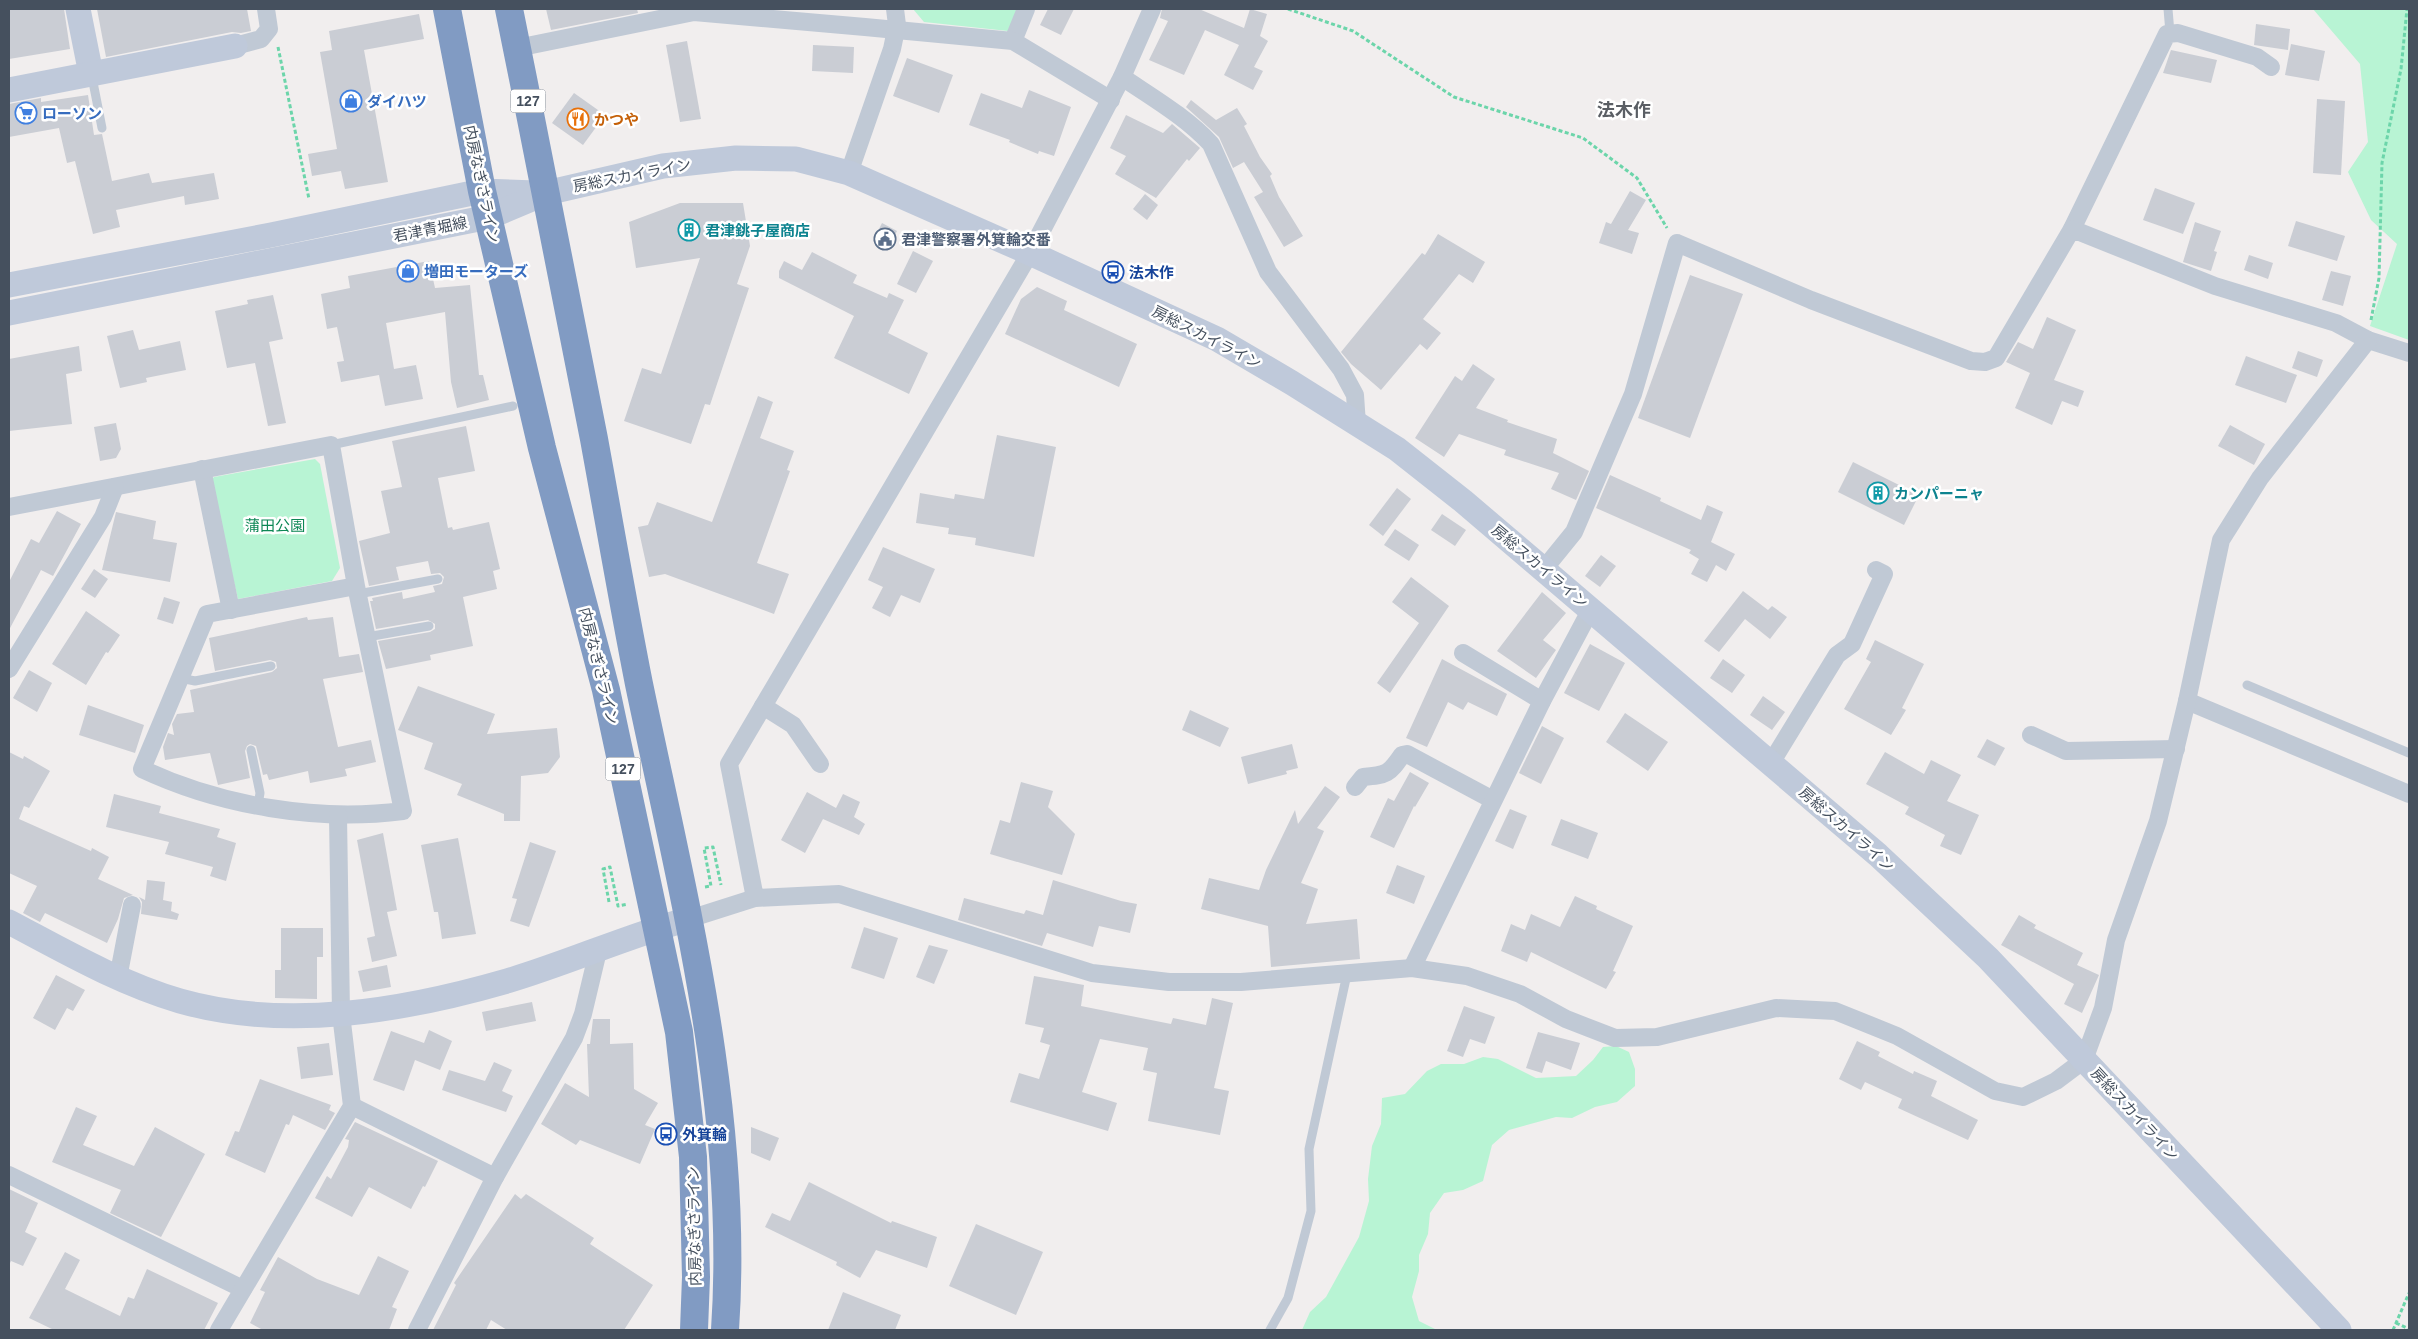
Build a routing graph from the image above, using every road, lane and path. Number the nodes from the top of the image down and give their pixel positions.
1 (78, 9) edge
2 (266, 9) edge
3 (447, 9) edge
4 (509, 9) edge
5 (894, 9) edge
6 (1026, 9) edge
7 (1152, 9) edge
8 (1288, 9) edge
9 (2168, 9) edge
10 (2407, 9) edge
11 (694, 10) edge
12 (269, 29) junction
13 (896, 30) junction
14 (2170, 33) junction
15 (1013, 41) junction
16 (235, 46) joint
17 (517, 48) junction
18 (2271, 67) dead end
19 (91, 74) junction
20 (1122, 77) junction
21 (9, 90) edge
22 (1111, 100) junction
23 (102, 128) dead end
24 (849, 173) junction
25 (546, 193) junction
26 (309, 199) dead end
27 (486, 204) junction
28 (2072, 229) junction
29 (1677, 243) junction
30 (1030, 253) junction
31 (9, 285) edge
32 (9, 313) edge
33 (2368, 340) junction
34 (2409, 353) edge
35 (513, 406) dead end
36 (1357, 424) junction
37 (331, 445) junction
38 (202, 469) junction
39 (115, 488) junction
40 (9, 507) edge
41 (1544, 569) junction
42 (1876, 570) dead end
43 (438, 579) dead end
44 (357, 590) junction
45 (1591, 609) junction
46 (232, 610) junction
47 (430, 626) dead end
48 (367, 637) junction
49 (1462, 653) dead end
50 (271, 666) dead end
51 (9, 669) edge
52 (180, 678) junction
53 (2247, 686) dead end
54 (1542, 701) junction
55 (2188, 701) junction
56 (763, 706) junction
57 (2031, 735) dead end
58 (2176, 749) junction
59 (251, 750) dead end
60 (2409, 753) edge
61 (1771, 762) junction
62 (820, 764) dead end
63 (1355, 788) dead end
64 (2409, 794) edge
65 (1493, 800) junction
66 (258, 805) junction
67 (338, 815) junction
68 (721, 885) dead end
69 (711, 886) dead end
70 (755, 898) junction
71 (609, 902) dead end
72 (132, 905) dead end
73 (618, 906) dead end
74 (689, 919) junction
75 (9, 922) edge
76 (656, 928) junction
77 (598, 951) junction
78 (1412, 968) junction
79 (1347, 974) junction
80 (118, 978) junction
81 (341, 1014) junction
82 (2084, 1060) junction
83 (352, 1106) junction
84 (9, 1175) edge
85 (495, 1177) junction
86 (243, 1289) junction
87 (2409, 1292) edge
88 (2396, 1323) junction
89 (2409, 1329) edge
90 (219, 1330) edge
91 (417, 1330) edge
92 (694, 1330) edge
93 (725, 1330) edge
94 (1270, 1330) edge
95 (2339, 1330) edge
96 (2393, 1330) edge

1 - 19 main road
2 - 12 street
3 - 27 highway, 内房なぎさライン / 127
4 - 17 highway, 内房なぎさライン / 127
5 - 13 street
6 - 15 street
7 - 20 street
8 - 29 path
9 - 14 lane
10 - 33 path
11 - 13 street
11 - 17 street
12 - 16 street
12 - 26 path
13 - 15 street
13 - 24 street
14 - 18 street
14 - 28 street
15 - 22 street
16 - 19 main road
17 - 25 highway, 内房なぎさライン / 127
19 - 21 main road
19 - 23 lane
20 - 22 street
20 - 36 street
22 - 30 street
24 - 25 main road, 房総スカイライン
24 - 30 main road, 房総スカイライン
25 - 27 main road, 君津青堀線
25 - 74 highway, 内房なぎさライン / 127
27 - 31 main road, 君津青堀線
27 - 32 main road, 君津青堀線
27 - 76 highway, 内房なぎさライン / 127
28 - 29 street
28 - 33 street
29 - 41 street
30 - 36 main road, 房総スカイライン
30 - 56 street
33 - 34 street
33 - 55 street
35 - 37 lane
36 - 41 main road, 房総スカイライン
37 - 38 street
37 - 44 street
38 - 39 street
38 - 46 street
39 - 40 street
39 - 51 street
41 - 45 main road, 房総スカイライン
42 - 61 street
43 - 44 lane
44 - 46 street
44 - 48 street
45 - 54 street
45 - 61 main road, 房総スカイライン
46 - 52 street
47 - 48 lane
48 - 67 street
49 - 54 street
50 - 52 lane
52 - 66 street
53 - 60 lane
54 - 65 street
55 - 58 street
55 - 64 street
56 - 62 street
56 - 70 street
57 - 58 street
58 - 82 street
59 - 66 lane
61 - 82 main road, 房総スカイライン
63 - 65 street
65 - 78 street
66 - 67 street
67 - 81 street
68 - 69 path
70 - 74 street
70 - 79 street
71 - 73 path
72 - 80 street
74 - 76 main road
74 - 93 highway, 内房なぎさライン / 127
75 - 80 main road
76 - 77 main road
76 - 92 highway, 内房なぎさライン / 127
77 - 81 main road
77 - 85 street
78 - 79 street
78 - 82 street
79 - 94 lane
80 - 81 main road
81 - 83 street
82 - 95 main road, 房総スカイライン
83 - 85 street
83 - 86 street
84 - 86 street
85 - 91 street
86 - 90 street
87 - 88 path
88 - 89 path
88 - 96 path

